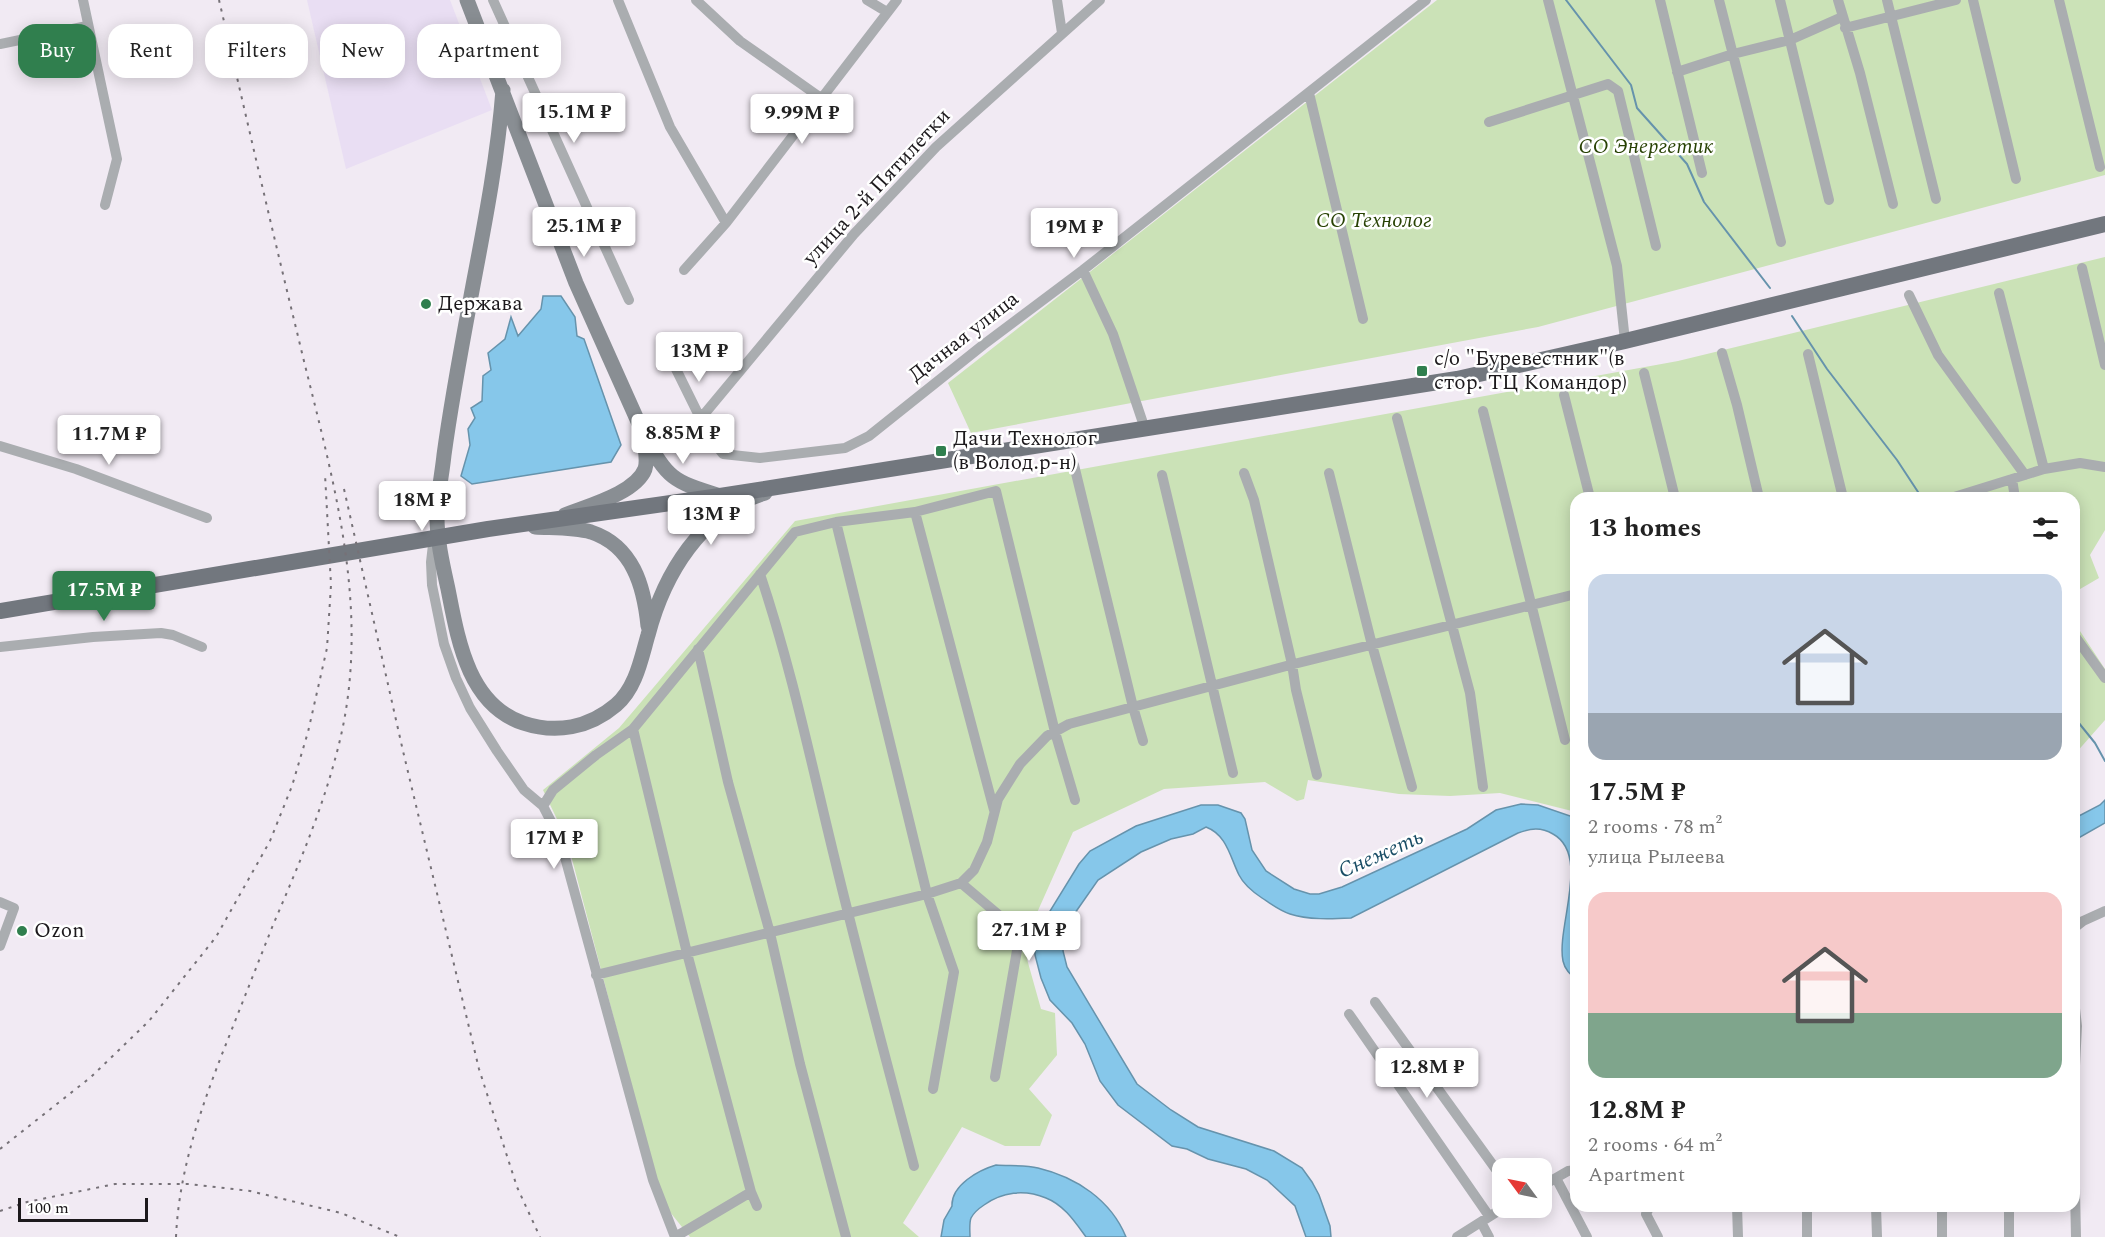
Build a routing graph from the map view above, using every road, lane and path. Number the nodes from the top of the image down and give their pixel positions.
1 (83, 0) edge
2 (467, 0) edge
3 (493, 0) edge
4 (618, 0) edge
5 (696, 0) edge
6 (867, 0) edge
7 (897, 0) edge
8 (1057, 0) edge
9 (1100, 0) edge
10 (1426, 0) edge
11 (1548, 0) edge
12 (1660, 0) edge
13 (1719, 0) edge
14 (1780, 0) edge
15 (1838, 0) edge
16 (1887, 0) edge
17 (1956, 0) edge
18 (1973, 0) edge
19 (2059, 0) edge
20 (1086, 4) edge
21 (887, 12) junction
22 (1892, 16) junction
23 (1842, 17) junction
24 (87, 24) edge
25 (1845, 28) junction
26 (1062, 33) junction
27 (18, 40) edge
28 (1790, 40) junction
29 (0, 44) edge
30 (1733, 54) junction
31 (96, 66) edge
32 (1677, 72) junction
33 (503, 90) junction
34 (1309, 93) junction
35 (1574, 95) junction
36 (821, 98) junction
37 (1489, 122) dead end
38 (516, 129) junction
39 (500, 133) junction
40 (2100, 167) dead end
41 (1701, 173) dead end
42 (2016, 179) dead end
43 (1936, 199) dead end
44 (1828, 200) dead end
45 (1893, 204) dead end
46 (105, 205) dead end
47 (726, 223) junction
48 (2105, 224) edge
49 (1780, 242) dead end
50 (1656, 246) dead end
51 (2082, 267) dead end
52 (684, 270) dead end
53 (1083, 270) junction
54 (2000, 293) dead end
55 (1909, 295) dead end
56 (629, 300) dead end
57 (1363, 319) dead end
58 (1625, 341) junction
59 (1722, 353) dead end
60 (1808, 354) dead end
61 (672, 361) dead end
62 (2105, 365) edge
63 (1644, 373) dead end
64 (1564, 395) dead end
65 (1483, 411) dead end
66 (701, 418) junction
67 (1397, 418) dead end
68 (1145, 429) junction
69 (644, 435) junction
70 (0, 446) edge
71 (1074, 465) dead end
72 (2105, 467) edge
73 (2044, 469) junction
74 (1244, 473) dead end
75 (1329, 473) dead end
76 (1162, 475) dead end
77 (2025, 475) junction
78 (2012, 479) junction
79 (797, 484) junction
80 (1588, 492) edge
81 (1674, 492) edge
82 (1758, 492) edge
83 (1842, 492) edge
84 (1970, 492) edge
85 (2014, 492) edge
86 (720, 496) junction
87 (915, 512) junction
88 (207, 518) dead end
89 (437, 518) junction
90 (554, 519) junction
91 (836, 522) junction
92 (509, 526) junction
93 (760, 574) junction
94 (1570, 595) edge
95 (1531, 605) junction
96 (0, 612) edge
97 (1453, 624) junction
98 (649, 632) junction
99 (2080, 643) edge
100 (1372, 645) junction
101 (0, 647) edge
102 (202, 647) dead end
103 (698, 649) junction
104 (1292, 664) junction
105 (2105, 678) edge
106 (1212, 686) junction
107 (1132, 707) junction
108 (633, 729) junction
109 (1055, 732) junction
110 (1565, 740) dead end
111 (1143, 741) dead end
112 (1233, 773) dead end
113 (1317, 775) dead end
114 (1412, 787) dead end
115 (1483, 787) dead end
116 (1075, 800) dead end
117 (543, 806) junction
118 (994, 812) junction
119 (962, 883) junction
120 (927, 894) junction
121 (0, 902) edge
122 (2105, 911) edge
123 (848, 914) junction
124 (2080, 924) edge
125 (770, 933) junction
126 (0, 946) edge
127 (687, 953) junction
128 (596, 975) junction
129 (1375, 1002) dead end
130 (1349, 1014) dead end
131 (995, 1077) dead end
132 (933, 1089) dead end
133 (1492, 1164) edge
134 (914, 1166) dead end
135 (1570, 1171) edge
136 (1556, 1178) junction
137 (1552, 1180) edge
138 (751, 1192) junction
139 (1570, 1205) edge
140 (757, 1206) dead end
141 (1574, 1212) edge
142 (1647, 1212) edge
143 (1737, 1212) edge
144 (1807, 1212) edge
145 (1876, 1212) edge
146 (1942, 1212) edge
147 (2009, 1212) edge
148 (2075, 1212) edge
149 (1492, 1215) edge
150 (1485, 1219) junction
151 (675, 1237) edge
152 (846, 1237) edge
153 (1456, 1237) edge
154 (1489, 1237) edge
155 (1587, 1237) edge
156 (1658, 1237) edge
157 (1738, 1237) edge
158 (1808, 1237) edge
159 (1877, 1237) edge
160 (1942, 1237) edge
161 (2009, 1237) edge
162 (2076, 1237) edge

1 - 24 street
2 - 33 street
3 - 56 street
4 - 47 street
5 - 36 street
6 - 21 street
7 - 21 street
8 - 26 street
9 - 20 street, улица 2-й Пятилетки
10 - 34 street, Дачная улица
11 - 35 street
12 - 32 street
13 - 30 street
14 - 28 street
15 - 23 street
16 - 22 street
17 - 22 street
18 - 42 street
19 - 40 street
20 - 26 street, улица 2-й Пятилетки
21 - 36 street
22 - 25 street
22 - 43 street
23 - 25 street
23 - 28 street
25 - 45 street
26 - 66 street, улица 2-й Пятилетки
27 - 29 street
28 - 30 street
28 - 44 street
30 - 32 street
30 - 49 street
31 - 46 street
32 - 41 street
33 - 38 street
33 - 39 street
34 - 53 street, Дачная улица
34 - 57 street
35 - 37 street
35 - 50 street
35 - 58 street
36 - 47 street
38 - 39 street
38 - 69 street
39 - 89 street
47 - 52 street
48 - 58 main road
51 - 62 street
53 - 66 street, Дачная улица
53 - 68 street
54 - 73 street
55 - 77 street
58 - 68 main road
59 - 82 street
60 - 83 street
61 - 66 street, Дачная улица
63 - 81 street
64 - 80 street
65 - 95 street
67 - 97 street
68 - 79 main road
69 - 86 street
69 - 90 street
70 - 88 street
71 - 107 street
72 - 73 street
73 - 77 street
74 - 104 street
75 - 100 street
76 - 106 street
77 - 78 street
78 - 84 street
78 - 85 street
79 - 86 main road
79 - 98 street
86 - 90 main road
87 - 91 street
87 - 109 street
87 - 118 street
89 - 98 street
89 - 117 street
90 - 92 main road
91 - 93 street
91 - 120 street
92 - 96 main road
92 - 98 street
93 - 103 street
93 - 123 street
94 - 95 street
95 - 97 street
95 - 110 street
97 - 100 street
97 - 115 street
99 - 105 street
100 - 104 street
100 - 114 street
101 - 102 street
103 - 108 street
103 - 125 street
104 - 106 street
104 - 113 street
106 - 107 street
106 - 112 street
107 - 109 street
107 - 111 street
108 - 117 street
108 - 127 street
109 - 116 street
109 - 118 street
117 - 128 street
118 - 119 street
119 - 120 street
119 - 131 street
120 - 123 street
120 - 132 street
121 - 126 street
122 - 124 street
123 - 125 street
123 - 134 street
125 - 127 street
125 - 152 street
127 - 128 street
127 - 138 street
128 - 151 street
129 - 133 street
130 - 150 street
135 - 136 street
136 - 137 street
136 - 139 street
138 - 140 street
138 - 151 street
141 - 155 street
142 - 156 street
143 - 157 street
144 - 158 street
145 - 159 street
146 - 160 street
147 - 161 street
148 - 162 street
149 - 150 street
150 - 153 street
150 - 154 street

